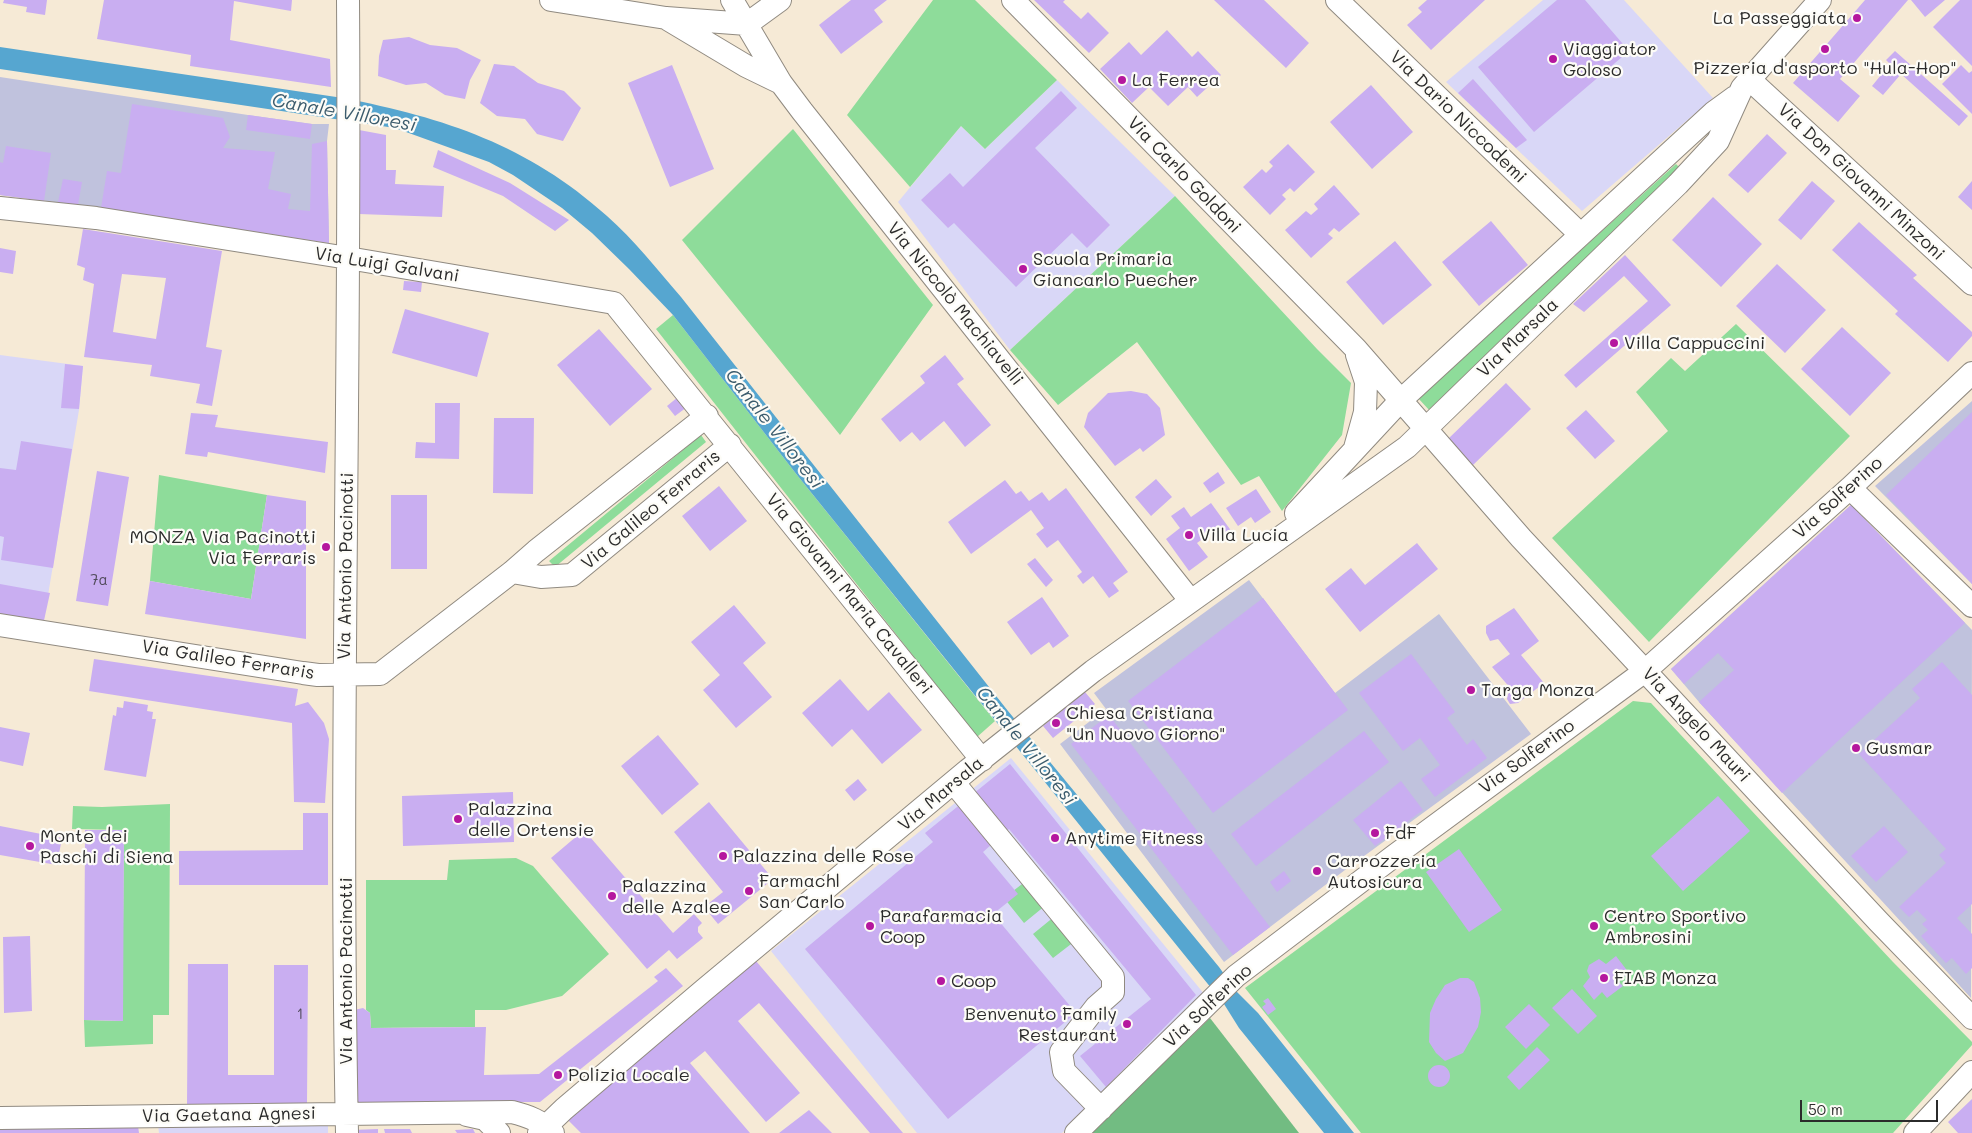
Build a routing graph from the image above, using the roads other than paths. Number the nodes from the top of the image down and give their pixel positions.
1 (348, 0) edge
2 (551, 0) edge
3 (732, 0) edge
4 (780, 0) edge
5 (1013, 0) edge
6 (1336, 0) edge
7 (1820, 0) edge
8 (666, 18) junction
9 (747, 24) junction
10 (781, 83) junction
11 (1743, 87) junction
12 (0, 208) edge
13 (1580, 234) junction
14 (348, 258) junction
15 (1972, 284) edge
16 (1356, 349) junction
17 (1972, 373) edge
18 (1400, 401) junction
19 (712, 422) junction
20 (1425, 428) junction
21 (730, 445) junction
22 (1354, 452) junction
23 (1850, 488) junction
24 (1263, 548) junction
25 (512, 572) junction
26 (1190, 600) junction
27 (1972, 606) edge
28 (0, 625) edge
29 (1645, 670) junction
30 (344, 676) junction
31 (982, 760) junction
32 (954, 783) junction
33 (1972, 1018) edge
34 (1972, 1072) edge
35 (1101, 1109) junction
36 (459, 1114) junction
37 (0, 1118) edge
38 (347, 1123) edge
39 (150, 1125) edge
40 (546, 1131) edge
41 (499, 1133) edge
42 (1076, 1133) edge
43 (1915, 1133) edge

1 - 14 street, Via Antonio Pacinotti
2 - 8 street
3 - 9 street, Via Niccolò Machiavelli
4 - 9 street
5 - 16 street, Via Carlo Goldoni
6 - 13 street, Via Dario Niccodemi
7 - 11 street, Via Marsala
8 - 9 street
8 - 10 street
9 - 10 street, Via Niccolò Machiavelli
10 - 26 street, Via Niccolò Machiavelli
11 - 13 street, Via Marsala
11 - 15 street, Via Don Giovanni Minzoni
11 - 20 street, Via Marsala
12 - 14 street, Via Luigi Galvani
13 - 18 street, Via Marsala
14 - 19 street, Via Luigi Galvani
14 - 30 street, Via Antonio Pacinotti
16 - 18 street, Via Carlo Goldoni
16 - 22 street, Via Carlo Goldoni
17 - 23 street, Via Solferino
18 - 20 street, Via Carlo Goldoni
18 - 22 street, Via Marsala
19 - 21 street, Via Giovanni Maria Cavalleri
19 - 25 street, Via Galileo Ferraris
20 - 24 street, Via Marsala
20 - 29 street, Via Angelo Mauri
21 - 25 street, Via Galileo Ferraris
21 - 31 street, Via Giovanni Maria Cavalleri
22 - 24 street, Via Marsala
23 - 27 street
23 - 29 street, Via Solferino
24 - 26 street, Via Marsala
25 - 30 street, Via Galileo Ferraris
26 - 31 street, Via Marsala
28 - 30 street, Via Galileo Ferraris
29 - 33 street, Via Angelo Mauri
29 - 35 street, Via Solferino
30 - 38 street, Via Antonio Pacinotti
31 - 32 street, Via Marsala
32 - 35 street
32 - 40 street, Via Marsala
34 - 43 street
35 - 42 street, Via Solferino
36 - 38 street, Via Gaetana Agnesi
36 - 40 street, Via Gaetana Agnesi
36 - 41 street, Via Gaetana Agnesi
37 - 39 street, Via Gaetana Agnesi
38 - 39 street, Via Gaetana Agnesi

